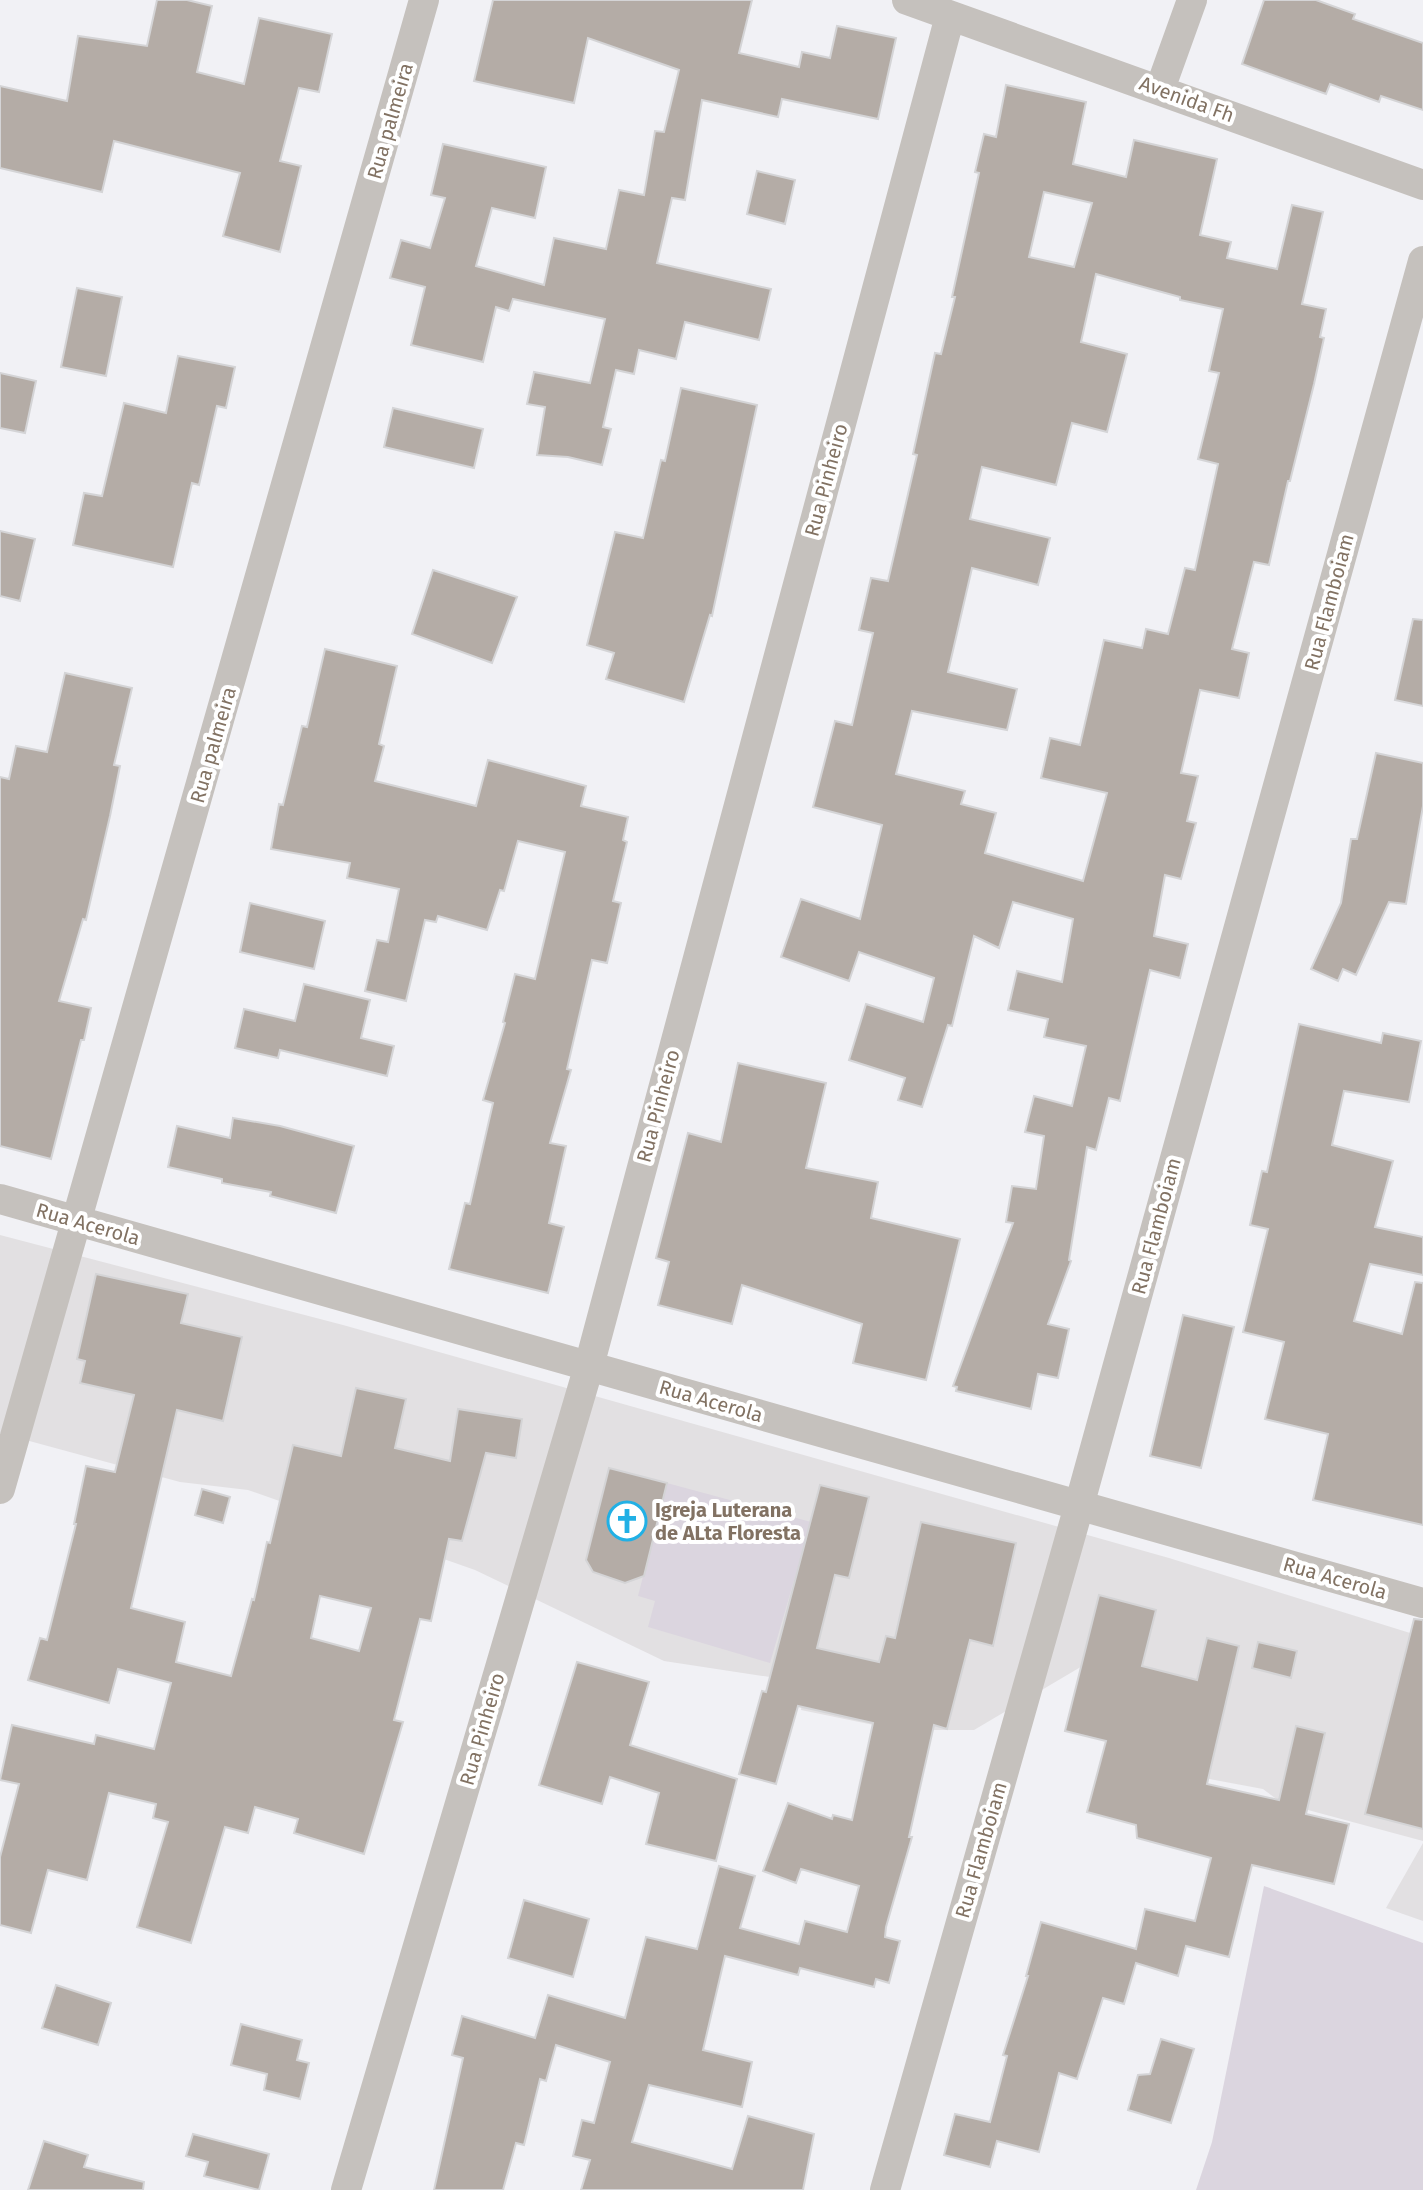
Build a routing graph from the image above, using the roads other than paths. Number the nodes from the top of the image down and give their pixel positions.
1 (424, 0) edge
2 (907, 0) edge
3 (1192, 0) edge
4 (950, 16) junction
5 (1160, 89) junction
6 (1423, 185) edge
7 (1423, 261) edge
8 (0, 1199) edge
9 (78, 1221) junction
10 (589, 1366) junction
11 (0, 1489) edge
12 (1079, 1506) junction
13 (1423, 1603) edge
14 (346, 2190) edge
15 (885, 2190) edge

1 - 9 street, Rua palmeira
2 - 4 street, Avenida Fh
3 - 5 street
4 - 5 street, Avenida Fh
4 - 10 street, Rua Pinheiro
5 - 6 street, Avenida Fh
7 - 12 street, Rua Flamboiam
8 - 9 street, Rua Acerola
9 - 10 street, Rua Acerola
9 - 11 street, Rua palmeira
10 - 12 street, Rua Acerola
10 - 14 street, Rua Pinheiro
12 - 13 street, Rua Acerola
12 - 15 street, Rua Flamboiam

